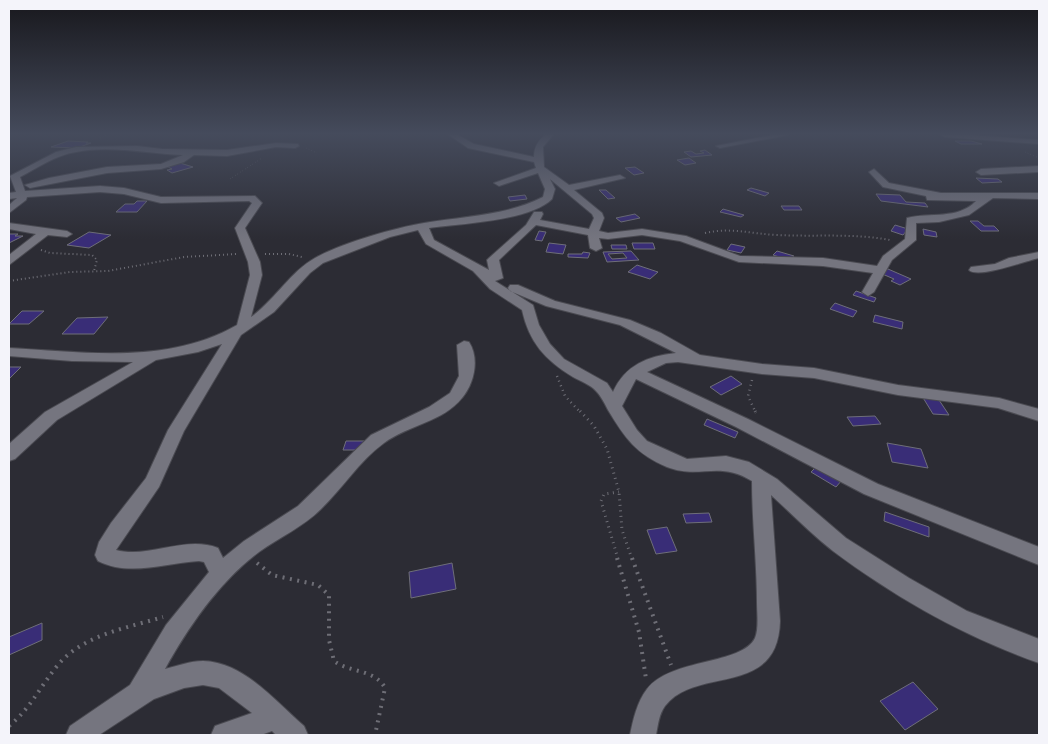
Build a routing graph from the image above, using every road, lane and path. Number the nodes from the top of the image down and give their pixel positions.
1 (27, 170) edge
2 (117, 170) edge
3 (245, 170) edge
4 (529, 170) edge
5 (541, 170) edge
6 (544, 170) edge
7 (1025, 170) edge
8 (874, 172) dead end
9 (981, 172) dead end
10 (620, 178) dead end
11 (230, 180) dead end
12 (499, 183) dead end
13 (565, 190) junction
14 (21, 191) junction
15 (9, 196) edge
16 (940, 196) junction
17 (1039, 196) edge
18 (984, 198) junction
19 (912, 201) dead end
20 (530, 207) junction
21 (9, 210) edge
22 (535, 222) junction
23 (9, 226) edge
24 (423, 227) junction
25 (45, 232) junction
26 (593, 233) junction
27 (68, 234) dead end
28 (700, 234) dead end
29 (903, 245) junction
30 (27, 246) junction
31 (596, 248) dead end
32 (250, 253) junction
33 (1039, 255) edge
34 (9, 261) edge
35 (318, 261) junction
36 (478, 269) junction
37 (880, 270) junction
38 (975, 270) dead end
39 (94, 272) junction
40 (497, 278) junction
41 (9, 281) edge
42 (868, 292) dead end
43 (239, 331) junction
44 (464, 345) dead end
45 (9, 352) edge
46 (155, 356) junction
47 (554, 358) junction
48 (695, 358) junction
49 (762, 369) junction
50 (634, 372) junction
51 (614, 406) junction
52 (1039, 415) edge
53 (761, 419) dead end
54 (9, 454) edge
55 (761, 478) junction
56 (619, 492) junction
57 (248, 550) junction
58 (1039, 556) edge
59 (220, 574) junction
60 (191, 607) junction
61 (1039, 652) edge
62 (676, 681) junction
63 (139, 693) junction
64 (650, 705) junction
65 (274, 718) junction
66 (9, 726) edge
67 (79, 735) edge
68 (224, 735) edge
69 (295, 735) edge
70 (376, 735) edge
71 (643, 735) edge

1 - 14 street
2 - 14 street
3 - 11 path
4 - 12 street
5 - 20 street
6 - 13 street
7 - 9 street
8 - 16 street
10 - 13 street
13 - 26 street
14 - 15 street
14 - 21 street
14 - 32 street
16 - 18 street
16 - 19 street
17 - 18 street
18 - 29 street
20 - 22 street
20 - 24 street
22 - 26 street
22 - 40 street
23 - 25 street
24 - 35 street
24 - 36 street
25 - 27 street
25 - 30 street
26 - 31 street
26 - 37 street
28 - 29 path
29 - 37 street
30 - 34 street
30 - 39 path
32 - 35 path
32 - 39 path
32 - 43 street
33 - 38 street
35 - 43 street
36 - 40 street
36 - 47 street
37 - 42 street
39 - 41 path
40 - 48 street
43 - 46 street
43 - 59 street
44 - 57 street
45 - 46 street
46 - 54 street
47 - 51 street
47 - 56 path
48 - 49 street
48 - 50 street
49 - 52 street
49 - 53 path
50 - 51 street
50 - 58 street
51 - 55 street
55 - 61 street
55 - 62 street
56 - 62 path
56 - 64 path
57 - 59 street
57 - 70 path
59 - 60 street
60 - 63 street
60 - 66 path
62 - 64 street
63 - 65 street
63 - 67 street
64 - 71 street
65 - 68 street
65 - 69 street

